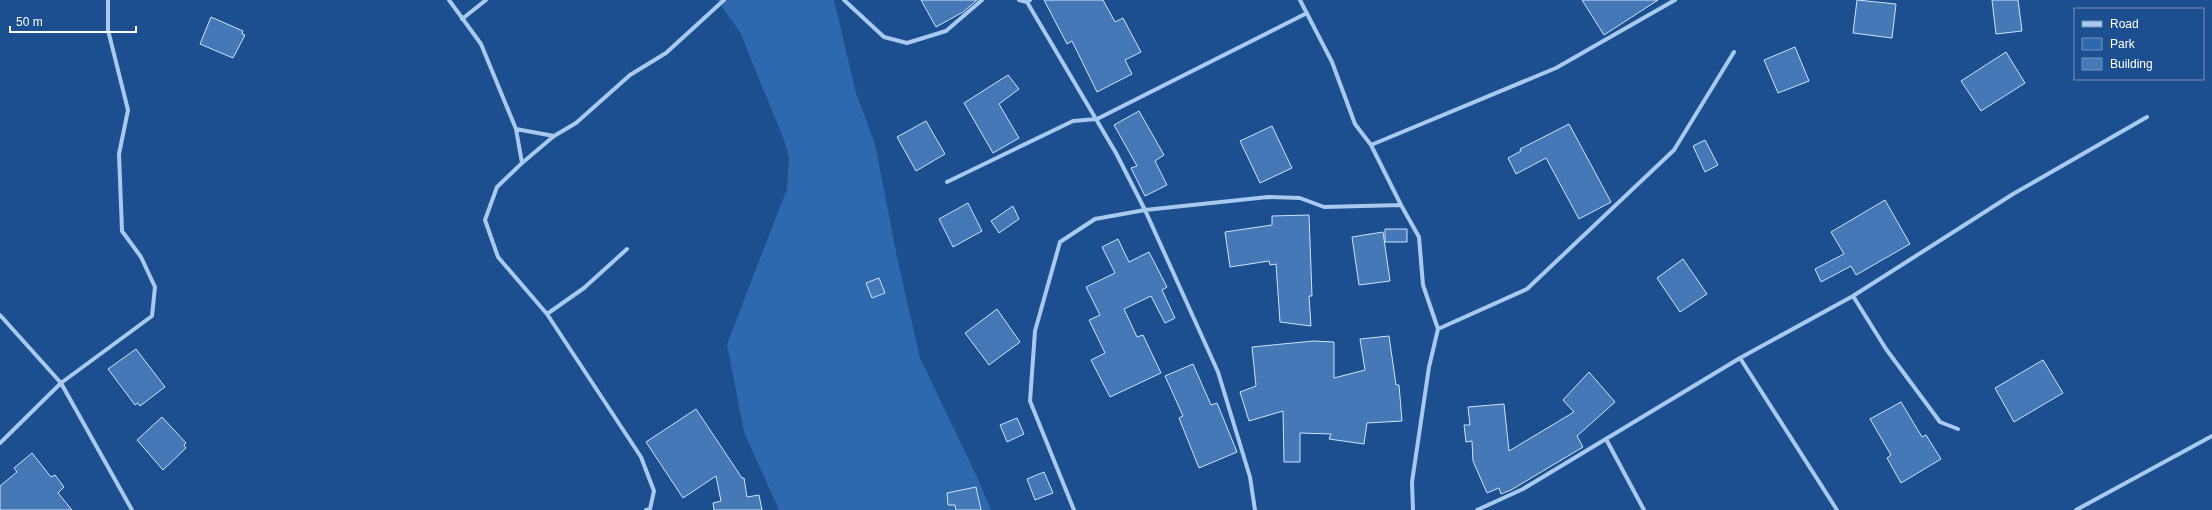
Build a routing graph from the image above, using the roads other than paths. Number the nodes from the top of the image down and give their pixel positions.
1 (108, 0) edge
2 (449, 0) edge
3 (486, 0) edge
4 (724, 0) edge
5 (844, 0) edge
6 (982, 0) edge
7 (1019, 0) edge
8 (1300, 0) edge
9 (1675, 0) edge
10 (1029, 1) edge
11 (1307, 13) junction
12 (462, 20) junction
13 (1734, 52) dead end
14 (2147, 117) dead end
15 (1097, 119) junction
16 (516, 130) junction
17 (554, 136) junction
18 (1371, 144) junction
19 (522, 163) junction
20 (947, 182) dead end
21 (1401, 205) junction
22 (1145, 210) junction
23 (627, 249) dead end
24 (1853, 296) junction
25 (547, 314) junction
26 (0, 315) edge
27 (1438, 329) junction
28 (1740, 358) junction
29 (60, 383) junction
30 (1958, 429) dead end
31 (2212, 436) edge
32 (1606, 439) junction
33 (0, 443) edge
34 (132, 510) edge
35 (646, 510) edge
36 (1074, 510) edge
37 (1255, 510) edge
38 (1413, 510) edge
39 (1478, 510) edge
40 (1644, 510) edge
41 (1837, 510) edge
42 (2076, 510) edge

1 - 29 street
2 - 12 street
3 - 12 street
4 - 17 street
5 - 6 street
7 - 10 street
8 - 11 street
9 - 18 street
10 - 15 street
11 - 15 street
11 - 18 street
12 - 16 street
13 - 27 street
14 - 24 street
15 - 20 street
15 - 22 street
16 - 17 street
16 - 19 street
17 - 19 street
18 - 21 street
19 - 25 street
21 - 22 street
21 - 27 street
22 - 36 street
22 - 37 street
23 - 25 street
24 - 28 street
24 - 30 street
25 - 35 street
26 - 29 street
27 - 38 street
28 - 32 street
28 - 41 street
29 - 33 street
29 - 34 street
31 - 42 street
32 - 39 street
32 - 40 street

